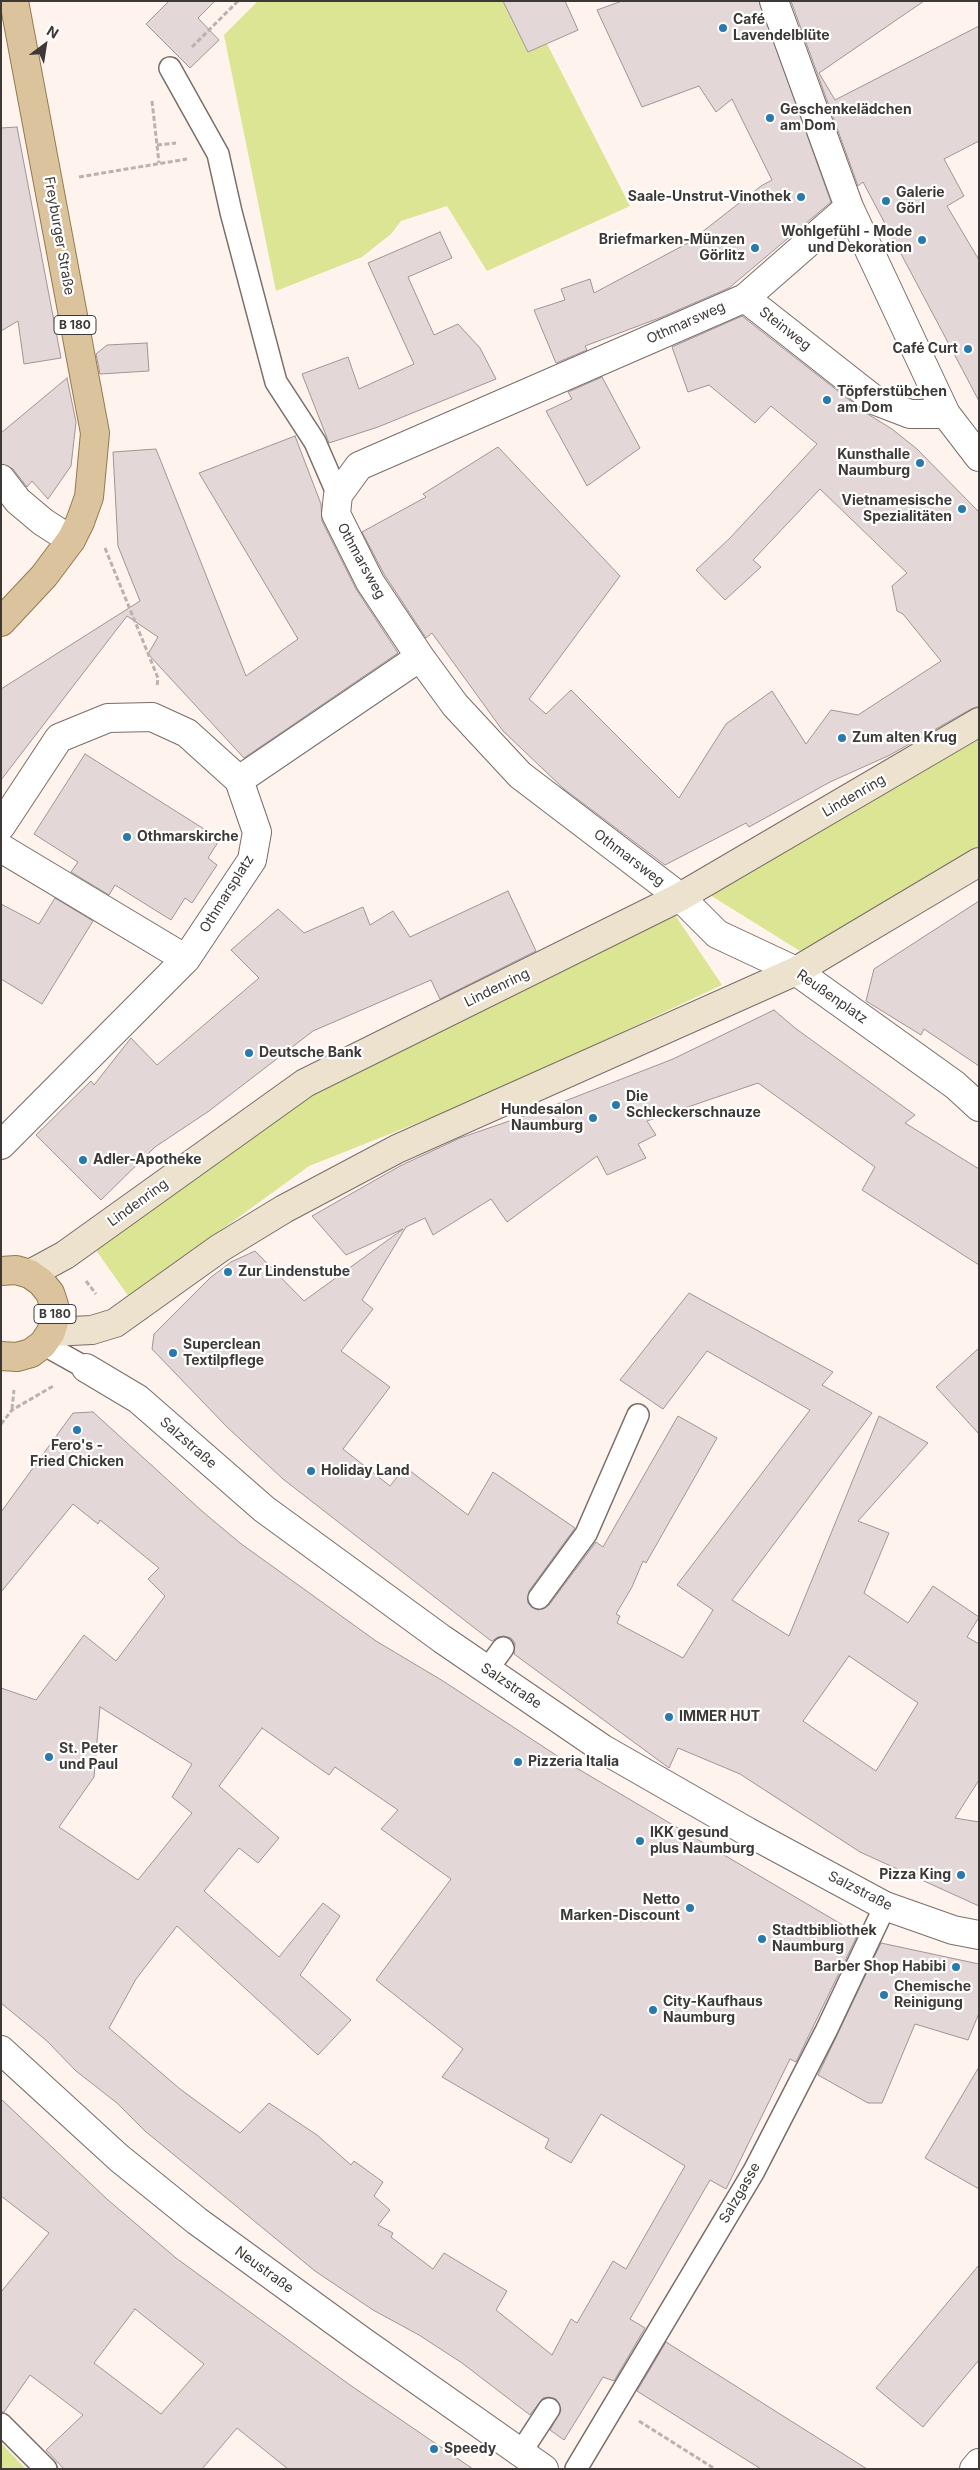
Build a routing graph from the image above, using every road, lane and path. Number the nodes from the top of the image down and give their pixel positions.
1 (14, 1) edge
2 (238, 1) edge
3 (774, 1) edge
4 (170, 68) joint
5 (152, 98) dead end
6 (180, 142) dead end
7 (157, 145) junction
8 (49, 183) junction
9 (848, 207) junction
10 (746, 298) junction
11 (946, 414) junction
12 (978, 455) edge
13 (1, 479) edge
14 (338, 495) junction
15 (76, 531) junction
16 (1, 622) edge
17 (420, 657) junction
18 (152, 717) junction
19 (979, 722) edge
20 (240, 780) junction
21 (1, 826) edge
22 (1, 848) edge
23 (979, 862) edge
24 (680, 897) junction
25 (186, 959) junction
26 (796, 971) junction
27 (979, 1106) edge
28 (1, 1145) edge
29 (1, 1271) edge
30 (30, 1274) junction
31 (47, 1338) junction
32 (1, 1356) edge
33 (86, 1368) joint
34 (12, 1410) dead end
35 (638, 1415) dead end
36 (1, 1424) edge
37 (540, 1598) dead end
38 (503, 1648) dead end
39 (487, 1670) junction
40 (886, 1906) junction
41 (979, 1935) edge
42 (1, 2050) edge
43 (615, 2406) junction
44 (549, 2409) dead end
45 (1, 2424) edge
46 (505, 2448) junction
47 (979, 2462) edge
48 (46, 2469) edge
49 (544, 2469) edge
50 (576, 2469) edge
51 (715, 2469) edge
52 (974, 2469) edge

1 - 8 main road, Freyburger Straße / B 180
2 - 4 path
3 - 9 street
4 - 14 lane
5 - 7 path
6 - 7 path
7 - 8 path
8 - 15 main road, Freyburger Straße / B 180
9 - 10 street, Steinweg
9 - 11 street
10 - 11 street, Steinweg
10 - 14 street, Othmarsweg
11 - 12 street
13 - 15 street
14 - 17 street, Othmarsweg
15 - 16 main road, Freyburger Straße / B 180
15 - 18 path
17 - 20 street
17 - 24 street, Othmarsweg
18 - 20 street, Othmarsplatz
18 - 21 street, Othmarsplatz
19 - 24 main road, Lindenring
20 - 25 street, Othmarsplatz
22 - 25 street
23 - 26 main road
24 - 26 street, Reußenplatz
24 - 30 main road, Lindenring
25 - 28 street, Othmarsplatz
26 - 27 street, Reußenplatz
26 - 31 main road
29 - 30 main road
30 - 31 main road, B 180
31 - 32 main road
31 - 33 lane
33 - 39 street, Salzstraße
34 - 36 path
35 - 37 lane
38 - 39 lane
39 - 40 street, Salzstraße
40 - 41 street, Salzstraße
40 - 43 lane, Salzgasse
42 - 46 street, Neustraße
43 - 50 lane, Salzgasse
43 - 51 path
44 - 46 lane
45 - 48 lane
46 - 49 street, Neustraße
47 - 52 street

